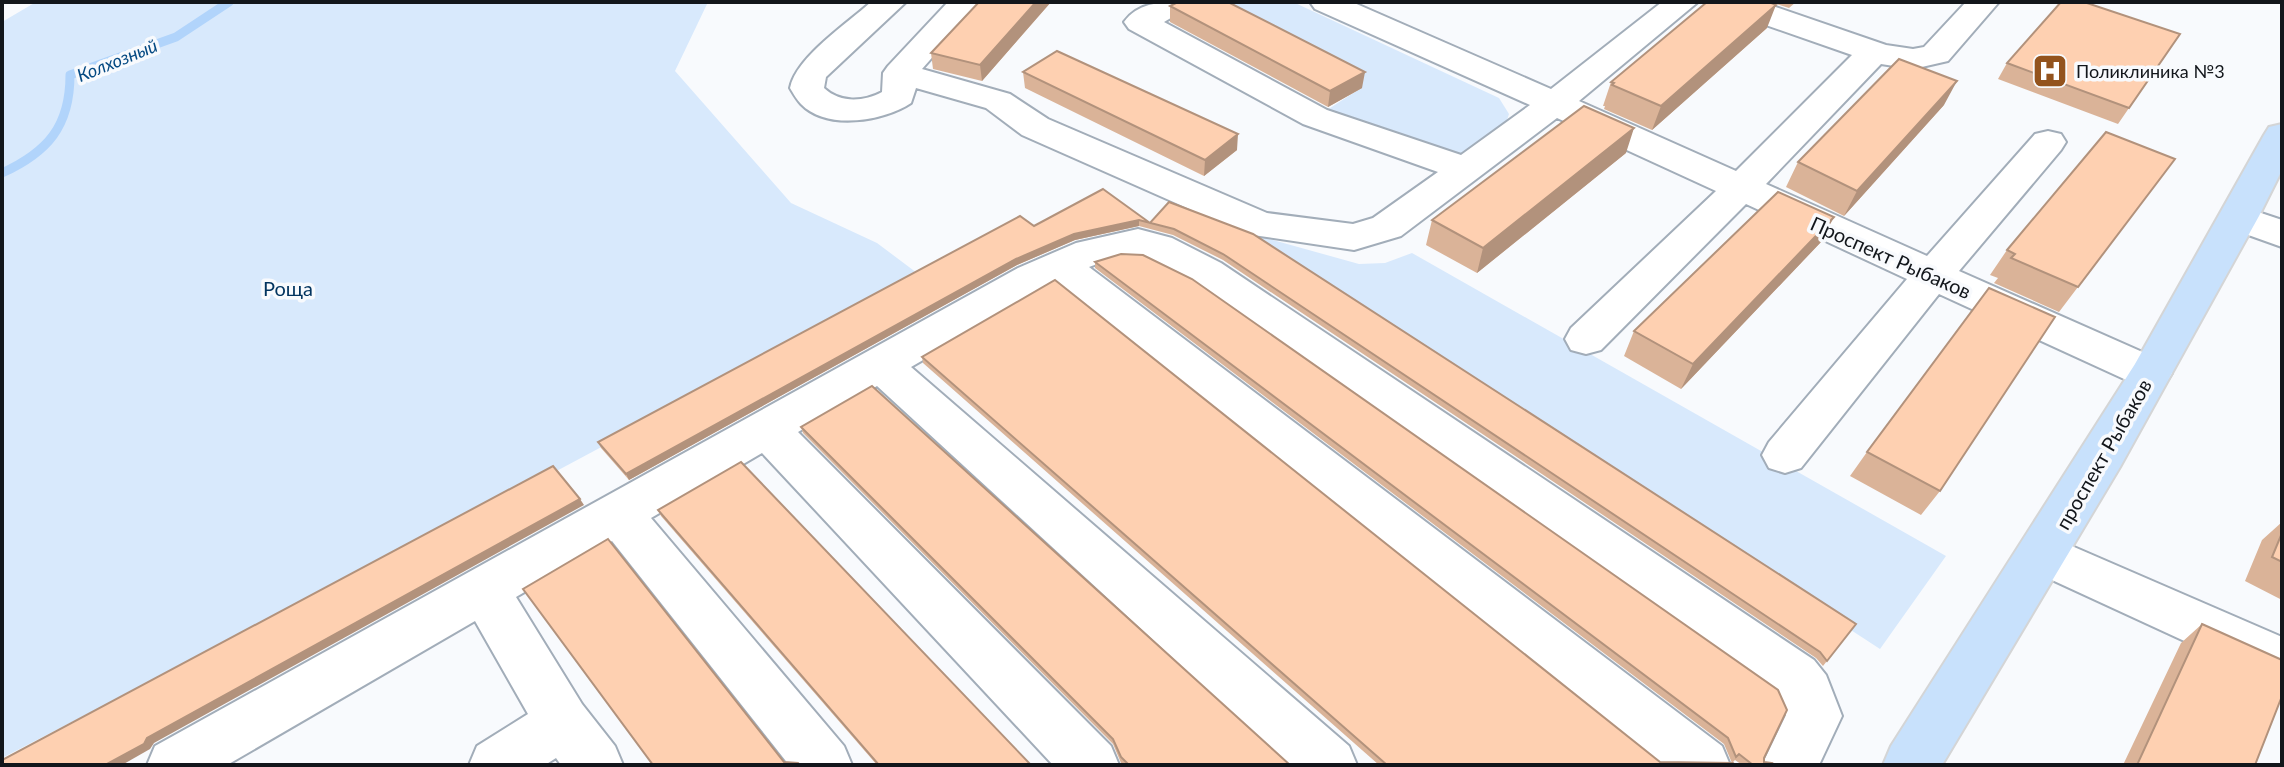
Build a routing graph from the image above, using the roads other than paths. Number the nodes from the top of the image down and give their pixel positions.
1 (890, 2) edge
2 (965, 2) edge
3 (1175, 2) edge
4 (1326, 2) edge
5 (1682, 2) edge
6 (1731, 2) edge
7 (1983, 2) edge
8 (1874, 52) junction
9 (900, 73) junction
10 (1556, 102) junction
11 (2282, 135) edge
12 (2048, 142) dead end
13 (1466, 169) junction
14 (1740, 189) junction
15 (2240, 218) junction
16 (2282, 234) edge
17 (1059, 265) junction
18 (1932, 276) junction
19 (1586, 339) dead end
20 (880, 364) junction
21 (2150, 373) junction
22 (765, 427) junction
23 (1785, 455) dead end
24 (618, 513) junction
25 (2044, 554) junction
26 (484, 589) junction
27 (2282, 662) edge
28 (562, 722) junction
29 (175, 765) edge
30 (497, 765) edge
31 (595, 765) edge
32 (824, 765) edge
33 (1091, 765) edge
34 (1329, 765) edge
35 (1702, 765) edge
36 (1790, 765) edge
37 (1911, 765) edge

1 - 9 street
2 - 9 street
3 - 13 street
4 - 10 street, Проспект Рыбаков
5 - 10 street
6 - 8 street
7 - 8 street
8 - 14 street
9 - 13 street
10 - 13 street
10 - 14 street, Проспект Рыбаков
11 - 15 main road, проспект Рыбаков
12 - 18 street
14 - 18 street, Проспект Рыбаков
14 - 19 street
15 - 16 street
15 - 21 main road, проспект Рыбаков
17 - 20 street
17 - 35 street
17 - 36 street
18 - 21 street, Проспект Рыбаков
18 - 23 street
20 - 22 street
20 - 34 street
21 - 25 main road, проспект Рыбаков
22 - 24 street
22 - 33 street
24 - 26 street
24 - 32 street
25 - 27 street
25 - 37 main road, проспект Рыбаков
26 - 28 street
26 - 29 street
28 - 30 street
28 - 31 street

